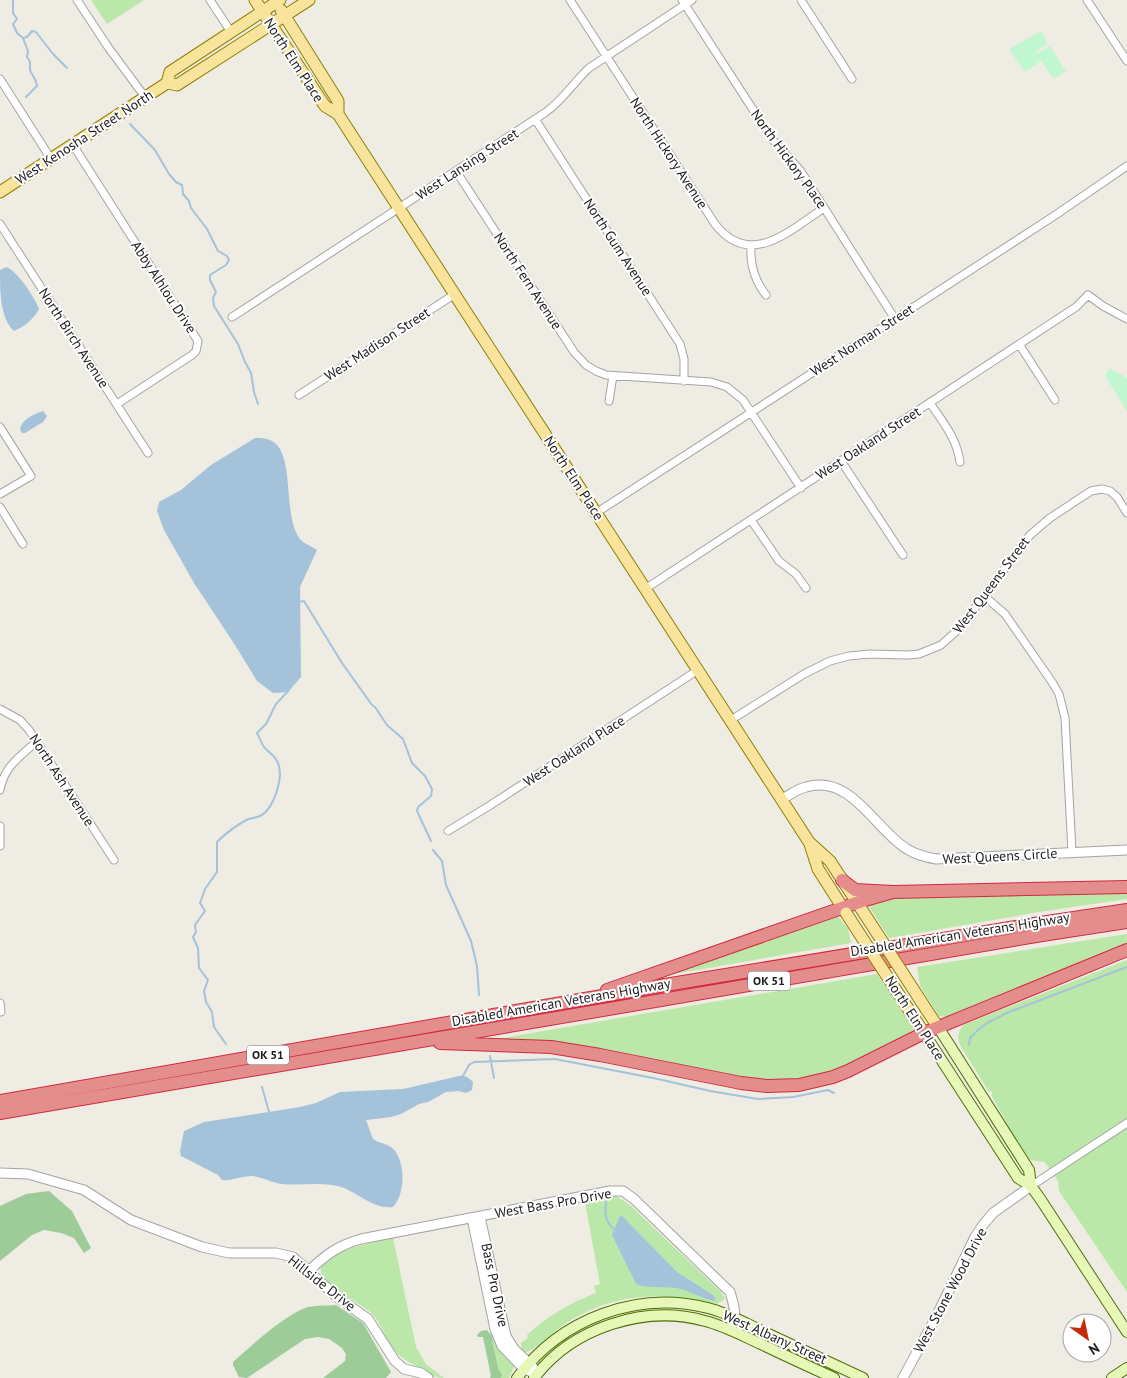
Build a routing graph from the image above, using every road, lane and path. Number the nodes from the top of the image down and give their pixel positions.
1 (77, 0) edge
2 (210, 0) edge
3 (255, 0) edge
4 (309, 0) edge
5 (570, 0) edge
6 (692, 0) edge
7 (801, 0) edge
8 (1088, 0) edge
9 (277, 1) edge
10 (684, 2) edge
11 (262, 11) junction
12 (285, 16) junction
13 (271, 25) junction
14 (231, 32) junction
15 (606, 56) junction
16 (1127, 61) edge
17 (0, 79) edge
18 (852, 79) dead end
19 (167, 83) junction
20 (145, 98) junction
21 (338, 114) junction
22 (535, 119) junction
23 (72, 144) junction
24 (51, 159) junction
25 (1127, 166) edge
26 (456, 171) junction
27 (0, 192) edge
28 (399, 208) junction
29 (824, 208) junction
30 (0, 224) edge
31 (751, 246) junction
32 (455, 294) junction
33 (766, 295) dead end
34 (232, 317) dead end
35 (895, 319) junction
36 (1127, 319) edge
37 (1019, 344) junction
38 (613, 376) junction
39 (684, 381) junction
40 (299, 394) dead end
41 (1055, 400) dead end
42 (609, 401) dead end
43 (930, 402) junction
44 (117, 404) junction
45 (752, 412) junction
46 (0, 427) edge
47 (148, 453) dead end
48 (842, 461) junction
49 (960, 462) dead end
50 (801, 488) junction
51 (0, 494) edge
52 (0, 507) edge
53 (596, 513) junction
54 (1127, 513) edge
55 (751, 520) junction
56 (23, 544) dead end
57 (903, 555) dead end
58 (806, 588) dead end
59 (646, 589) junction
60 (984, 596) junction
61 (698, 670) junction
62 (0, 709) edge
63 (730, 720) junction
64 (37, 741) junction
65 (0, 790) edge
66 (782, 799) junction
67 (0, 826) edge
68 (448, 831) dead end
69 (810, 842) junction
70 (0, 846) edge
71 (1127, 850) edge
72 (1072, 852) junction
73 (114, 860) dead end
74 (842, 880) junction
75 (1127, 887) edge
76 (893, 892) junction
77 (859, 906) junction
78 (845, 910) junction
79 (1127, 910) edge
80 (1127, 922) edge
81 (1127, 950) edge
82 (575, 1001) junction
83 (0, 1003) edge
84 (1, 1012) edge
85 (938, 1027) junction
86 (924, 1032) junction
87 (412, 1042) junction
88 (0, 1101) edge
89 (0, 1113) edge
90 (1127, 1123) edge
91 (0, 1173) edge
92 (1032, 1186) junction
93 (476, 1218) junction
94 (309, 1271) junction
95 (735, 1318) junction
96 (730, 1330) junction
97 (1127, 1332) edge
98 (527, 1366) junction
99 (1127, 1368) edge
100 (404, 1369) junction
101 (536, 1376) edge
102 (410, 1378) edge
103 (428, 1378) edge
104 (517, 1378) edge
105 (834, 1378) edge
106 (863, 1378) edge
107 (903, 1378) edge
108 (1112, 1378) edge

1 - 20 street
2 - 14 street
3 - 11 main road, North Elm Place
4 - 12 main road, West Kenosha Street North
5 - 15 street, North Hickory Avenue
6 - 10 street, West Lansing Street
7 - 18 street
8 - 16 street
9 - 11 main road, West Kenosha Street North
9 - 12 main road, North Elm Place
10 - 15 street, West Lansing Street
10 - 29 street, North Hickory Place
11 - 13 main road, North Elm Place
11 - 14 main road, West Kenosha Street North
12 - 13 main road, West Kenosha Street North
12 - 21 main road, North Elm Place
13 - 19 main road, West Kenosha Street North
13 - 21 main road, North Elm Place
14 - 19 main road, West Kenosha Street North
15 - 22 street, West Lansing Street
15 - 31 street, North Hickory Avenue
17 - 24 street
19 - 20 main road, West Kenosha Street North
20 - 23 main road, West Kenosha Street North
21 - 28 main road, North Elm Place
22 - 26 street, West Lansing Street
22 - 39 street, North Gum Avenue
23 - 24 main road, West Kenosha Street North
23 - 44 street, Abby Alhlou Drive
24 - 27 main road, West Kenosha Street North
25 - 35 street, West Norman Street
26 - 28 street, West Lansing Street
26 - 38 street, North Fern Avenue
28 - 32 main road, North Elm Place
28 - 34 street, West Lansing Street
29 - 31 street
29 - 35 street, North Hickory Place
30 - 44 street, North Birch Avenue
31 - 33 street
32 - 40 street, West Madison Street
32 - 53 main road, North Elm Place
35 - 45 street, West Norman Street
36 - 37 street, West Oakland Street
37 - 41 street
37 - 43 street, West Oakland Street
38 - 39 street, North Fern Avenue
38 - 42 street
39 - 45 street, North Fern Avenue
43 - 48 street, West Oakland Street
43 - 49 street
44 - 47 street, North Birch Avenue
45 - 50 street, North Fern Avenue
45 - 53 street, West Norman Street
46 - 51 street
48 - 50 street, West Oakland Street
48 - 57 street
50 - 55 street, West Oakland Street
52 - 56 street
53 - 59 main road, North Elm Place
54 - 60 street, West Queens Street
55 - 58 street
55 - 59 street, West Oakland Street
59 - 61 main road, North Elm Place
60 - 63 street, West Queens Street
60 - 72 street
61 - 63 main road, North Elm Place
61 - 68 street, West Oakland Place
62 - 64 street, North Ash Avenue
63 - 66 main road, North Elm Place
64 - 65 street
64 - 73 street, North Ash Avenue
66 - 69 main road, North Elm Place
66 - 72 street, West Queens Circle
67 - 70 street
69 - 74 main road, North Elm Place
69 - 78 main road, North Elm Place
71 - 72 street, West Queens Circle
74 - 76 highway
74 - 77 main road, North Elm Place
75 - 76 highway
76 - 77 highway
77 - 78 highway
77 - 85 main road, North Elm Place, bridge
78 - 82 highway
78 - 86 main road, North Elm Place, bridge
79 - 82 highway, Disabled American Veterans Highway / OK 51
80 - 87 highway, Disabled American Veterans Highway / OK 51
81 - 85 highway
82 - 88 highway, Disabled American Veterans Highway / OK 51
83 - 84 street
85 - 86 highway
85 - 92 main road, North Elm Place
86 - 87 highway
86 - 92 main road, North Elm Place
87 - 89 highway, Disabled American Veterans Highway / OK 51
90 - 92 street, West Stone Wood Drive
91 - 94 street, Hillside Drive
92 - 97 main road, North Elm Place
92 - 107 street, West Stone Wood Drive
93 - 94 street, West Bass Pro Drive
93 - 95 street, West Bass Pro Drive
93 - 98 street, Bass Pro Drive
94 - 100 street, Hillside Drive
95 - 96 street
95 - 98 main road, West Albany Street
95 - 106 main road, West Albany Street
96 - 101 main road, West Albany Street
96 - 105 main road, West Albany Street
98 - 101 street, Bass Pro Drive
98 - 104 main road, West Albany Street
99 - 108 main road
100 - 102 street
100 - 103 street, Hillside Drive

